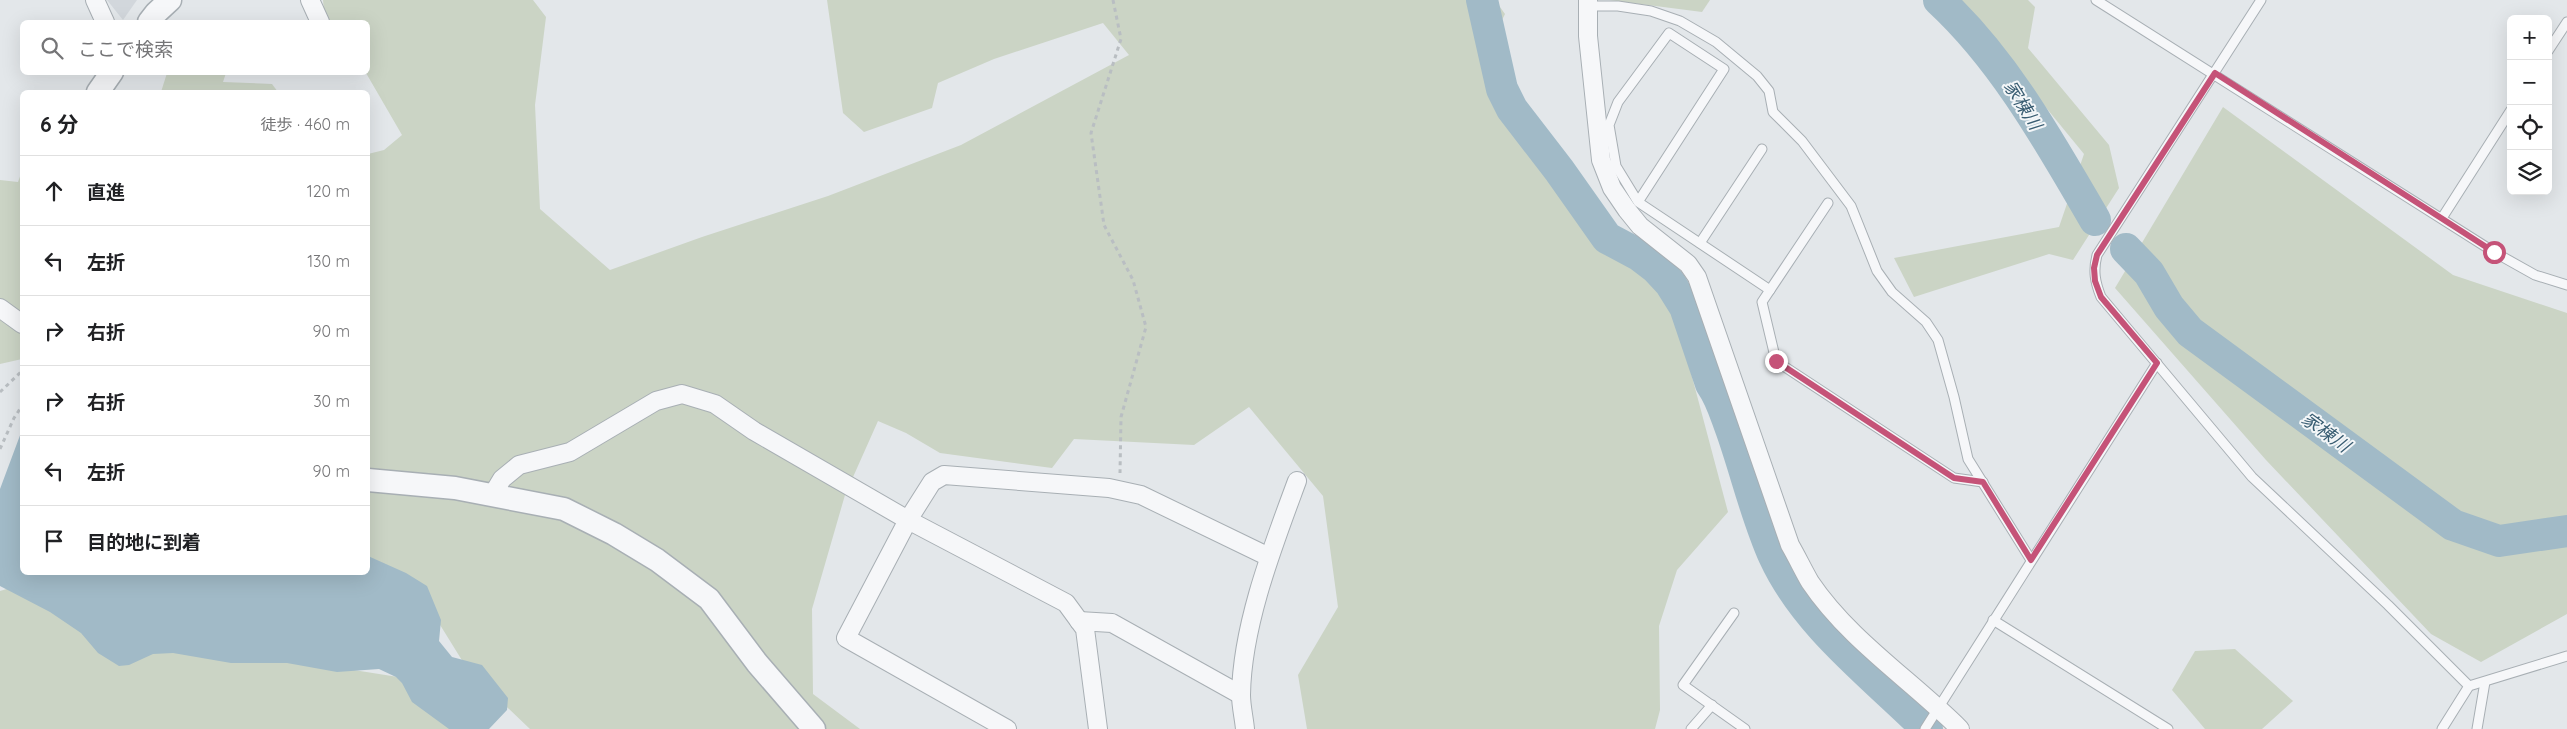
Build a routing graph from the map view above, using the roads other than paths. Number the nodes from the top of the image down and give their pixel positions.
1 (95, 0) edge
2 (170, 0) edge
3 (310, 0) edge
4 (2096, 0) edge
5 (2261, 0) edge
6 (1588, 3) edge
7 (104, 20) edge
8 (151, 20) edge
9 (319, 20) edge
10 (2567, 22) edge
11 (2552, 45) edge
12 (2215, 73) junction
13 (110, 75) edge
14 (99, 90) edge
15 (2507, 116) edge
16 (1762, 149) dead end
17 (1638, 202) junction
18 (1828, 203) dead end
19 (2442, 218) junction
20 (1700, 243) junction
21 (2567, 285) edge
22 (1770, 290) junction
23 (0, 308) edge
24 (20, 323) edge
25 (2157, 363) junction
26 (370, 480) edge
27 (1297, 481) dead end
28 (1983, 482) junction
29 (493, 494) junction
30 (908, 520) junction
31 (1269, 557) junction
32 (2031, 560) junction
33 (1734, 613) dead end
34 (1993, 620) junction
35 (1079, 621) junction
36 (2567, 656) edge
37 (2485, 682) junction
38 (2469, 686) junction
39 (1241, 695) junction
40 (1712, 705) junction
41 (1938, 709) junction
42 (814, 729) edge
43 (1007, 729) edge
44 (1098, 729) edge
45 (1245, 729) edge
46 (1691, 729) edge
47 (1745, 729) edge
48 (1925, 729) edge
49 (1960, 729) edge
50 (2168, 729) edge
51 (2442, 729) edge
52 (2477, 729) edge

1 - 7 street
2 - 8 street
3 - 9 street
4 - 12 lane
5 - 12 lane
6 - 28 lane
6 - 41 street
10 - 11 lane
12 - 19 lane
12 - 25 lane
13 - 14 street
15 - 19 lane
16 - 20 lane
17 - 17 lane
17 - 20 lane
18 - 22 lane
19 - 21 lane
20 - 22 lane
22 - 28 lane
23 - 24 street
25 - 32 lane
25 - 38 lane
26 - 29 street
27 - 31 street
28 - 32 lane
29 - 30 street
29 - 42 street
30 - 31 street
30 - 35 street
30 - 43 street
31 - 39 street
32 - 34 lane
33 - 40 lane
34 - 41 lane
34 - 50 lane
35 - 39 street
35 - 44 street
36 - 37 lane
37 - 38 lane
37 - 52 lane
38 - 51 lane
39 - 45 street
40 - 46 lane
40 - 47 lane
41 - 48 lane
41 - 49 street

